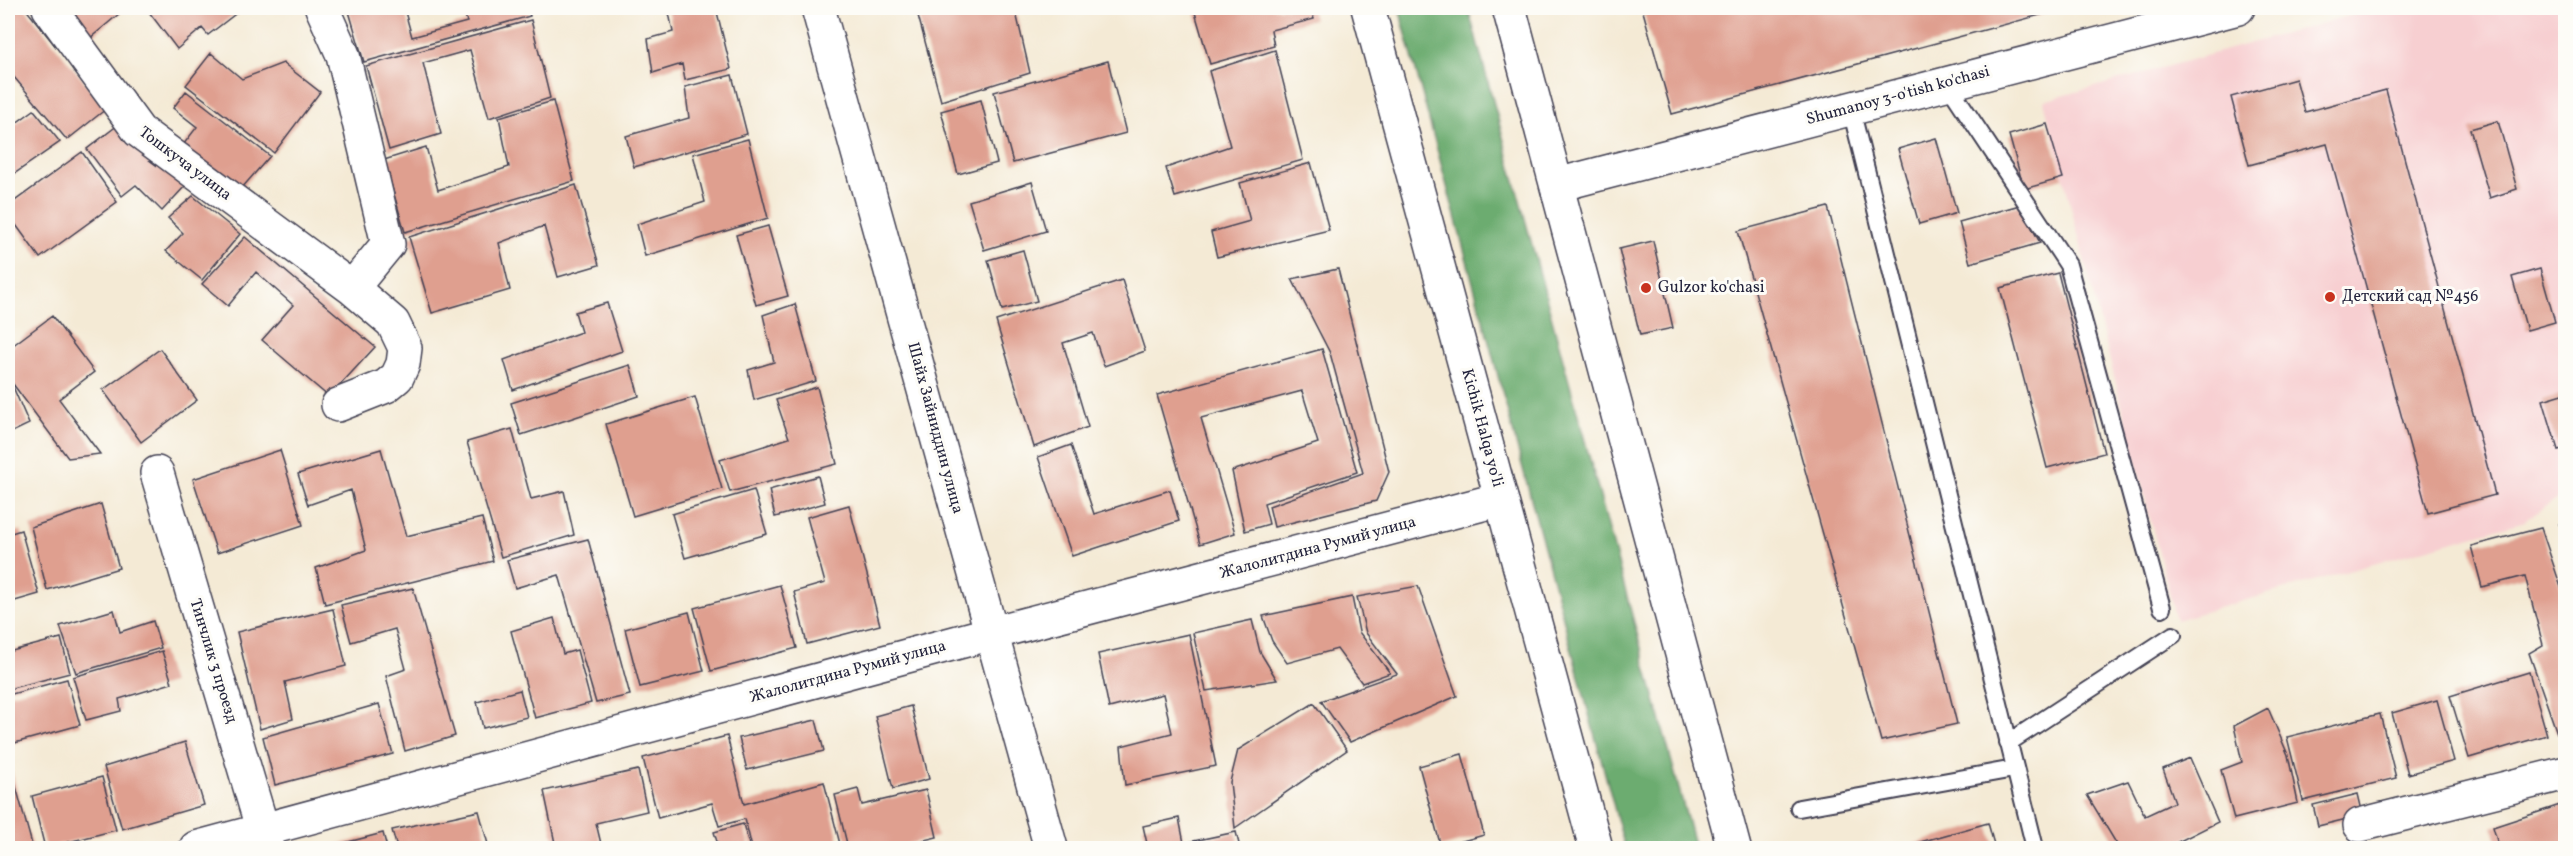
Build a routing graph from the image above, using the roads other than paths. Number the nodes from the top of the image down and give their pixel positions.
1 (49, 8) edge
2 (322, 8) edge
3 (818, 8) edge
4 (1368, 8) edge
5 (1509, 8) edge
6 (2238, 8) edge
7 (1947, 83) junction
8 (1851, 109) junction
9 (1557, 185) junction
10 (352, 288) junction
11 (338, 405) dead end
12 (157, 473) dead end
13 (1502, 499) junction
14 (2162, 608) dead end
15 (992, 633) junction
16 (2173, 635) dead end
17 (2008, 743) junction
18 (2014, 769) junction
19 (2565, 773) edge
20 (1799, 808) dead end
21 (2360, 825) dead end
22 (266, 839) edge
23 (196, 849) edge
24 (1051, 849) edge
25 (1596, 849) edge
26 (1734, 849) edge
27 (2035, 849) edge

1 - 10 main road, Тошкуча улица
2 - 10 main road
3 - 15 main road, Шайх Зайниддин улица
4 - 13 main road, Kichik Halqa yo'li
5 - 9 main road
6 - 7 main road, Shumanoy 3-o'tish ko'chasi
7 - 8 main road, Shumanoy 3-o'tish ko'chasi
7 - 14 lane
8 - 9 main road, Shumanoy 3-o'tish ko'chasi
8 - 17 lane
9 - 26 main road
10 - 11 main road, Тошкуча улица
12 - 22 main road, Тинчлик 3 проезд
13 - 15 main road, Жалолитдина Румий улица
13 - 25 main road, Kichik Halqa yo'li
15 - 22 main road, Жалолитдина Румий улица
15 - 24 main road, Шайх Зайниддин улица
16 - 17 lane
17 - 18 lane
18 - 20 lane
18 - 27 lane
19 - 21 main road
22 - 23 main road, Жалолитдина Румий улица

